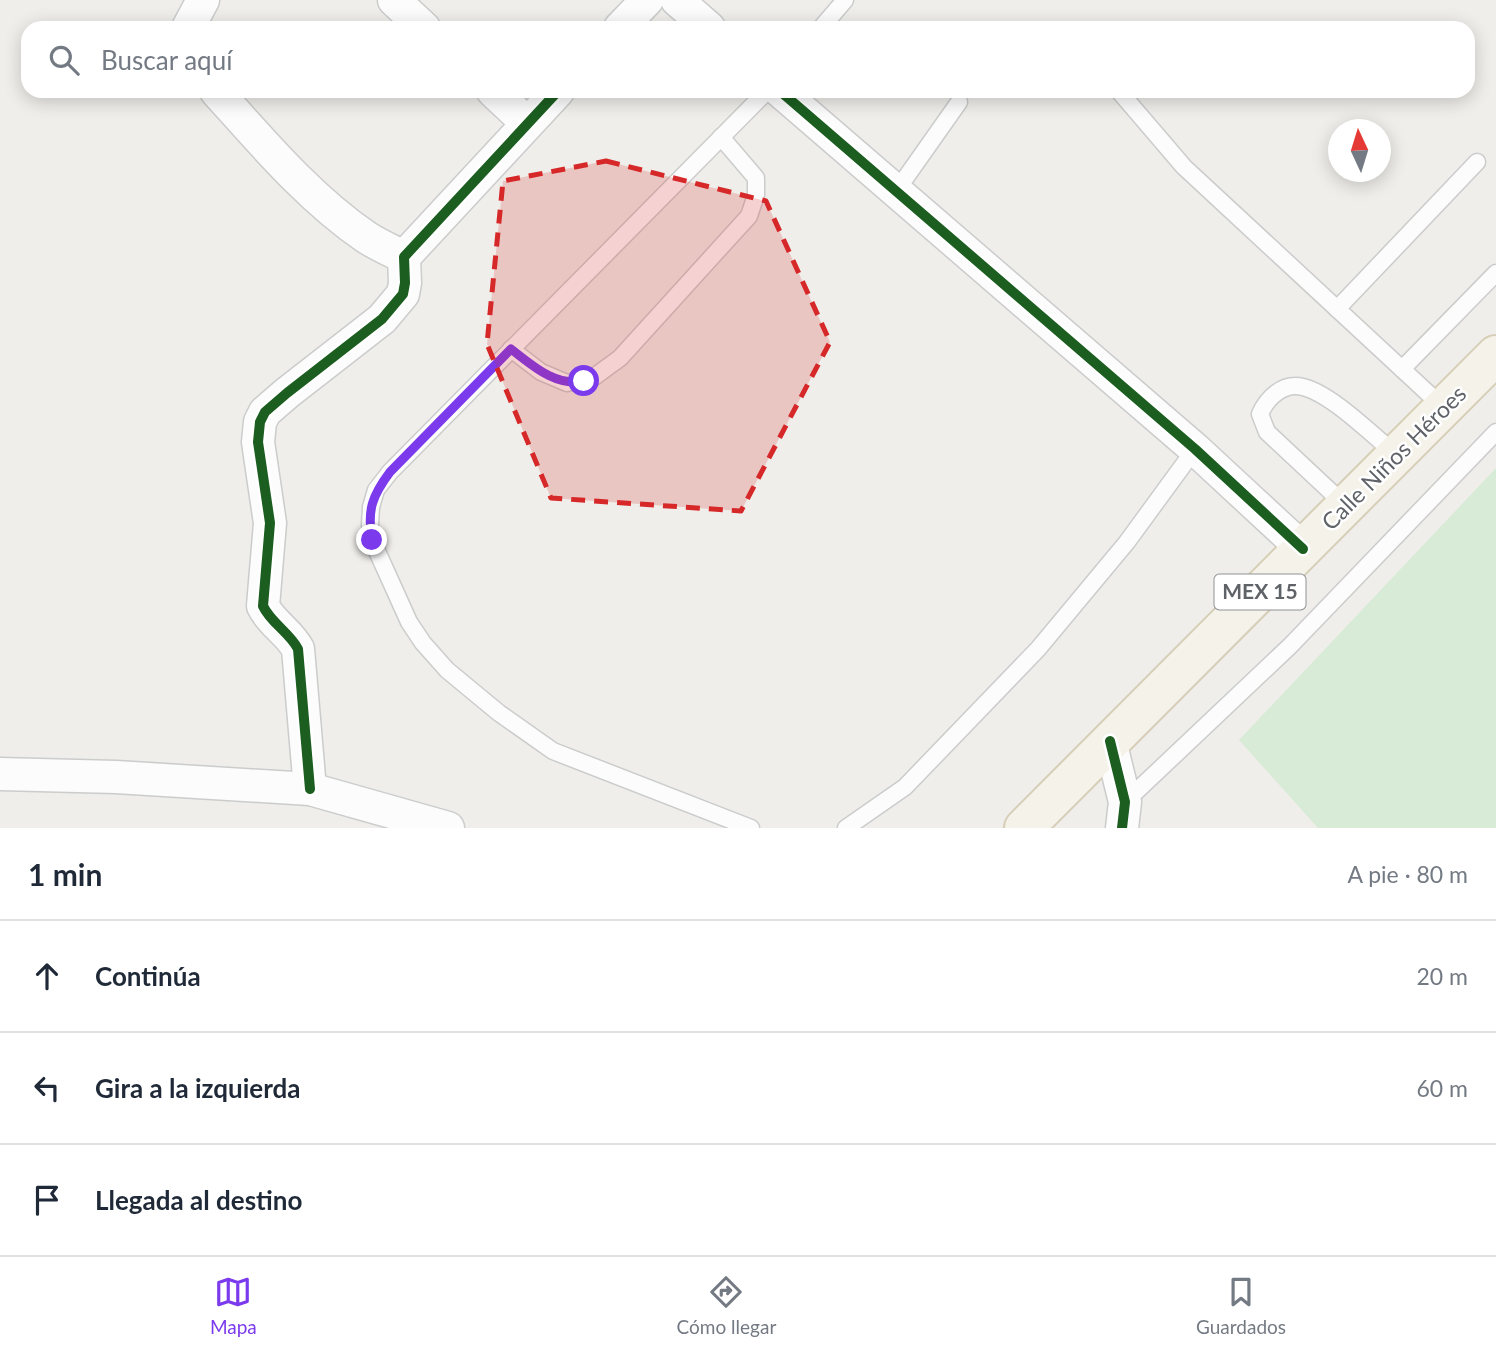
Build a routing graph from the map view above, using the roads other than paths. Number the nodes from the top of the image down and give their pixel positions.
1 (203, 0) edge
2 (394, 0) edge
3 (647, 0) edge
4 (677, 0) edge
5 (845, 0) edge
6 (192, 21) edge
7 (416, 21) edge
8 (627, 21) edge
9 (701, 21) edge
10 (827, 21) edge
11 (222, 98) edge
12 (501, 98) edge
13 (551, 98) edge
14 (759, 98) edge
15 (788, 98) edge
16 (1125, 98) edge
17 (959, 102) dead end
18 (527, 122) junction
19 (721, 137) junction
20 (1477, 162) dead end
21 (897, 190) junction
22 (404, 257) junction
23 (1496, 273) edge
24 (1338, 309) junction
25 (511, 349) junction
26 (1496, 355) edge
27 (1402, 369) junction
28 (1444, 408) junction
29 (1496, 432) edge
30 (1195, 449) junction
31 (1397, 455) junction
32 (1346, 506) junction
33 (1303, 549) junction
34 (1110, 741) junction
35 (0, 774) edge
36 (310, 789) junction
37 (1124, 815) edge
38 (448, 828) edge
39 (751, 828) edge
40 (846, 828) edge
41 (1024, 828) edge

1 - 6 street
2 - 7 street
3 - 8 street
4 - 9 street
5 - 10 lane
11 - 22 street
12 - 18 street
13 - 18 street
14 - 19 lane
15 - 21 street
16 - 24 lane
17 - 21 lane
18 - 22 street
19 - 25 lane
19 - 25 lane
20 - 24 lane
21 - 30 street
22 - 36 street
23 - 27 lane
24 - 27 lane
25 - 39 lane
26 - 28 main road, Calle Niños Héroes / MEX 15
27 - 28 lane
28 - 31 main road, Calle Niños Héroes / MEX 15
29 - 37 lane
30 - 33 street
30 - 40 lane
31 - 32 main road, Calle Niños Héroes / MEX 15
31 - 32 lane
32 - 33 main road, Calle Niños Héroes / MEX 15
33 - 34 main road, Calle Niños Héroes / MEX 15
34 - 37 street
34 - 41 main road, Calle Niños Héroes / MEX 15
35 - 36 street
36 - 38 street

